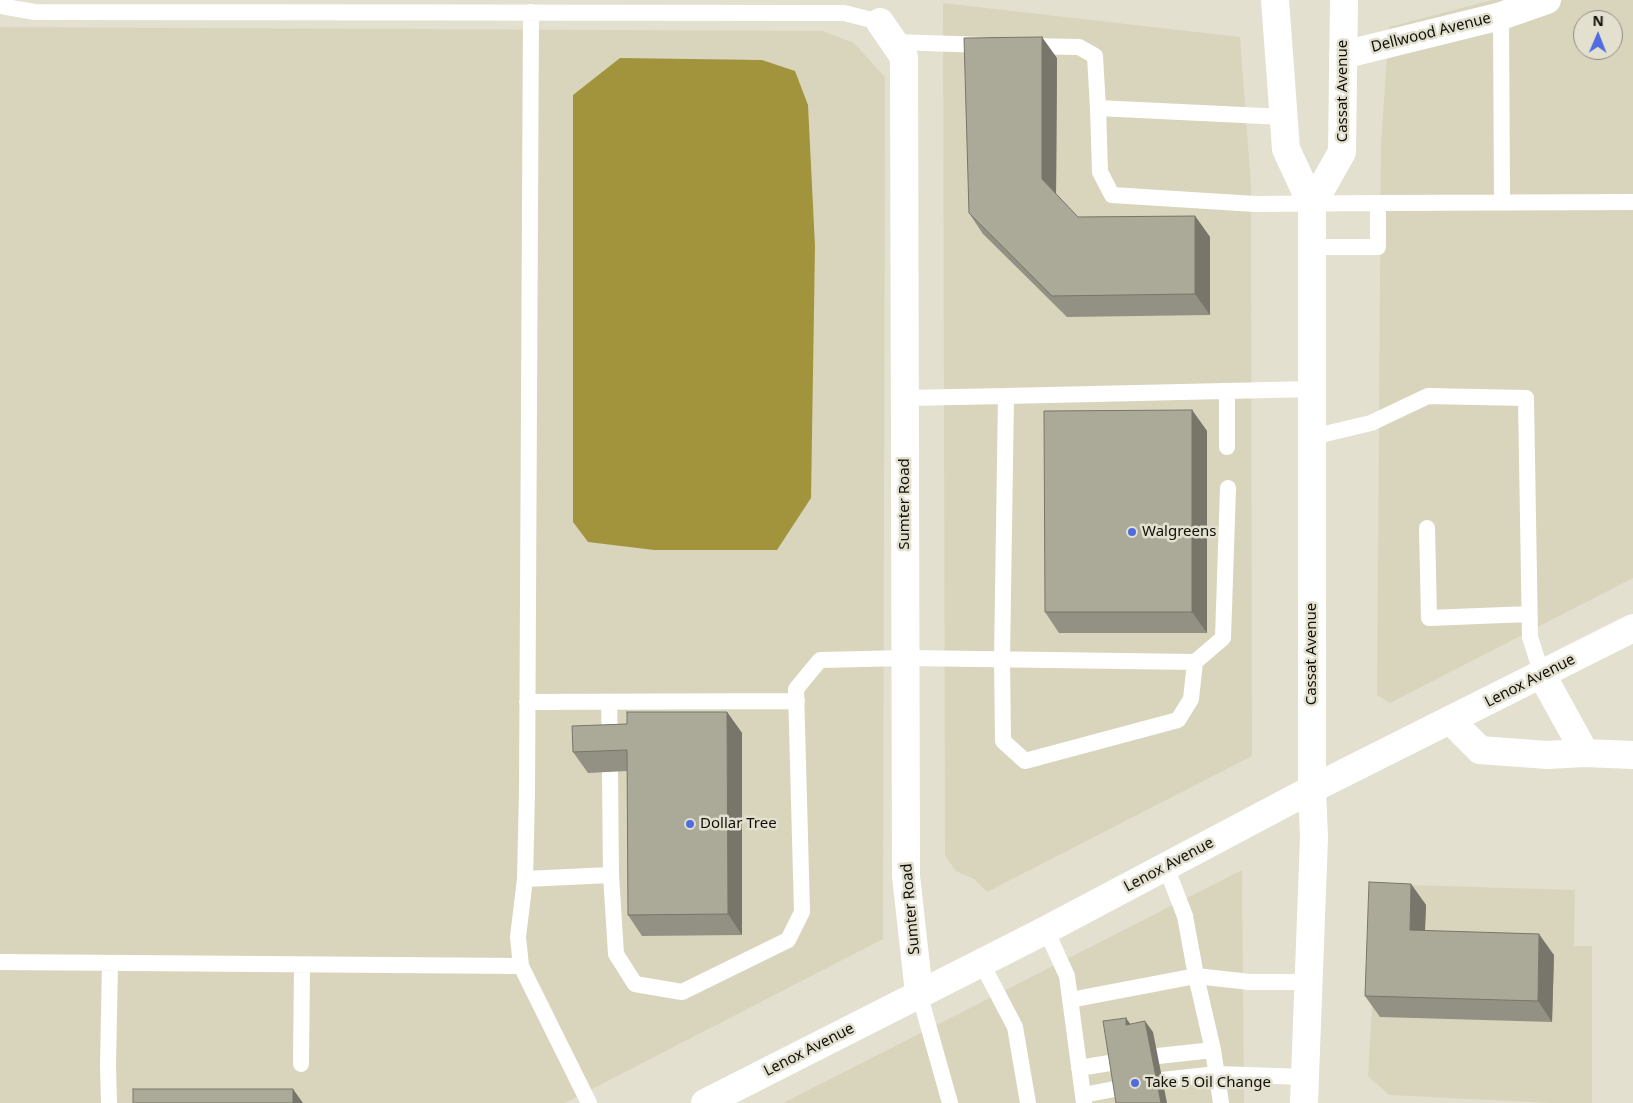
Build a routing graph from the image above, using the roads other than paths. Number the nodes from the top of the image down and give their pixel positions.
1 (1275, 0) edge
2 (1344, 0) edge
3 (1547, 0) edge
4 (0, 6) edge
5 (531, 12) junction
6 (1501, 16) junction
7 (887, 32) junction
8 (1343, 55) junction
9 (1098, 108) junction
10 (1284, 116) junction
11 (1502, 202) junction
12 (1633, 202) edge
13 (1378, 203) junction
14 (1312, 205) junction
15 (1312, 247) junction
16 (1312, 389) junction
17 (1227, 391) junction
18 (1006, 396) junction
19 (905, 398) junction
20 (1312, 437) junction
21 (1227, 447) dead end
22 (1228, 488) dead end
23 (1427, 528) dead end
24 (1529, 614) junction
25 (1633, 628) edge
26 (906, 658) junction
27 (1002, 659) junction
28 (1195, 662) junction
29 (1542, 675) junction
30 (797, 701) junction
31 (528, 702) junction
32 (609, 702) junction
33 (1451, 721) junction
34 (610, 746) edge
35 (1585, 753) junction
36 (1633, 755) edge
37 (610, 772) edge
38 (1312, 789) junction
39 (1166, 867) junction
40 (612, 875) junction
41 (525, 878) junction
42 (1046, 930) junction
43 (0, 962) edge
44 (981, 962) junction
45 (110, 963) junction
46 (302, 964) junction
47 (521, 966) junction
48 (1196, 976) junction
49 (1309, 982) junction
50 (919, 994) junction
51 (1070, 1000) junction
52 (1213, 1050) junction
53 (1158, 1056) dead end
54 (1116, 1062) edge
55 (301, 1064) dead end
56 (1079, 1068) junction
57 (1218, 1074) junction
58 (1162, 1080) dead end
59 (1120, 1088) edge
60 (1305, 1090) edge
61 (1083, 1099) edge
62 (109, 1103) edge
63 (589, 1103) edge
64 (705, 1103) edge
65 (950, 1103) edge
66 (1028, 1103) edge
67 (1219, 1103) edge

1 - 10 main road, Cassat Avenue
2 - 8 main road, Cassat Avenue
3 - 6 main road, Dellwood Avenue
4 - 5 lane
5 - 7 lane
5 - 31 lane
6 - 8 main road, Dellwood Avenue
6 - 11 lane
7 - 9 lane
7 - 19 main road, Sumter Road
8 - 14 main road, Cassat Avenue
9 - 10 lane
9 - 14 lane
10 - 14 main road, Cassat Avenue
11 - 12 lane
11 - 13 lane
13 - 14 lane
13 - 15 lane
14 - 15 main road, Cassat Avenue
15 - 16 main road, Cassat Avenue
16 - 17 lane
16 - 20 main road, Cassat Avenue
17 - 18 lane
17 - 21 lane
18 - 19 lane
18 - 27 lane
19 - 26 main road, Sumter Road
20 - 24 lane
20 - 38 main road, Cassat Avenue
22 - 28 lane
23 - 24 lane
24 - 29 lane
25 - 29 main road, Lenox Avenue
26 - 27 lane
26 - 30 lane
26 - 50 main road, Sumter Road
27 - 28 lane
27 - 28 lane
29 - 33 main road, Lenox Avenue
29 - 35 main road
30 - 32 lane
30 - 40 lane
31 - 32 lane
31 - 41 lane
32 - 34 lane
33 - 35 main road
33 - 38 main road, Lenox Avenue
35 - 36 main road
37 - 40 lane
38 - 39 main road, Lenox Avenue
38 - 49 main road, Cassat Avenue
39 - 42 main road, Lenox Avenue
39 - 48 lane
40 - 41 lane
41 - 47 lane
42 - 44 main road, Lenox Avenue
42 - 51 lane
43 - 45 lane
44 - 50 main road, Lenox Avenue
44 - 66 lane
45 - 46 lane
45 - 62 lane
46 - 47 lane
46 - 55 lane
47 - 63 lane
48 - 49 lane
48 - 51 lane
48 - 52 lane
49 - 60 main road, Cassat Avenue
50 - 64 main road, Lenox Avenue
50 - 65 lane
51 - 56 lane
52 - 53 lane
52 - 57 lane
54 - 56 lane
56 - 61 lane
57 - 58 lane
57 - 60 lane
57 - 67 lane
59 - 61 lane

